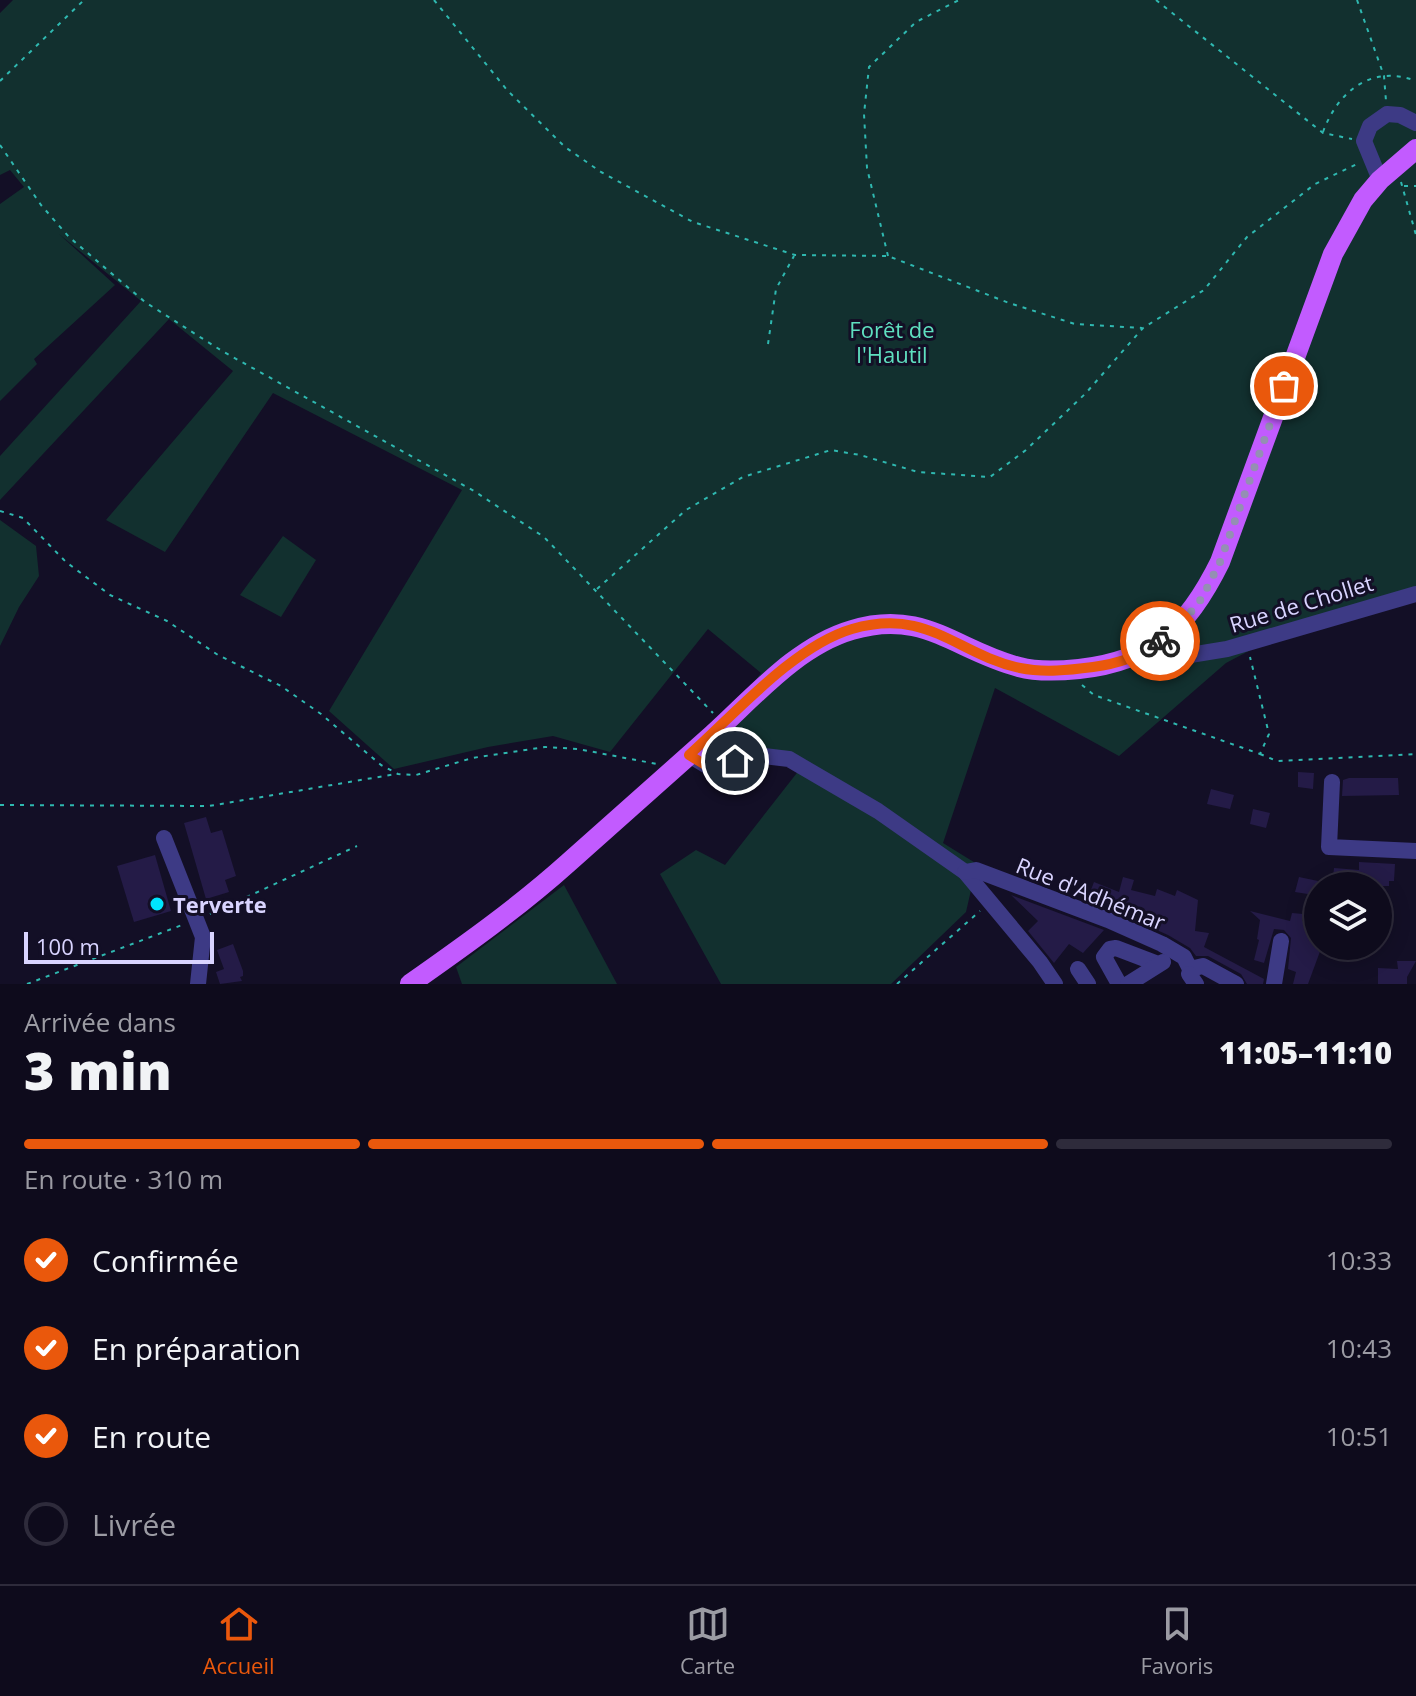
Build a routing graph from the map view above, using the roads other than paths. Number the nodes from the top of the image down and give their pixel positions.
1 (1416, 123) edge
2 (1416, 149) edge
3 (1380, 180) junction
4 (1416, 594) edge
5 (1155, 645) junction
6 (681, 762) junction
7 (1332, 782) dead end
8 (164, 838) dead end
9 (1416, 851) edge
10 (965, 872) junction
11 (1281, 941) dead end
12 (1177, 952) junction
13 (1158, 964) junction
14 (1078, 969) dead end
15 (1190, 978) edge
16 (198, 984) edge
17 (410, 984) edge
18 (1055, 984) edge
19 (1088, 984) edge
20 (1119, 984) edge
21 (1128, 984) edge
22 (1236, 984) edge
23 (1274, 984) edge

1 - 3 street
2 - 3 main road
3 - 5 main road
4 - 5 street, Rue de Chollet
5 - 6 main road
6 - 10 street
6 - 17 main road
7 - 9 street
8 - 16 street
10 - 12 street, Rue d'Adhémar
10 - 18 street
11 - 23 street
12 - 13 street
12 - 15 street, Rue d'Adhémar
13 - 20 street
13 - 21 street
14 - 19 street
15 - 22 street, Rue d'Adhémar

